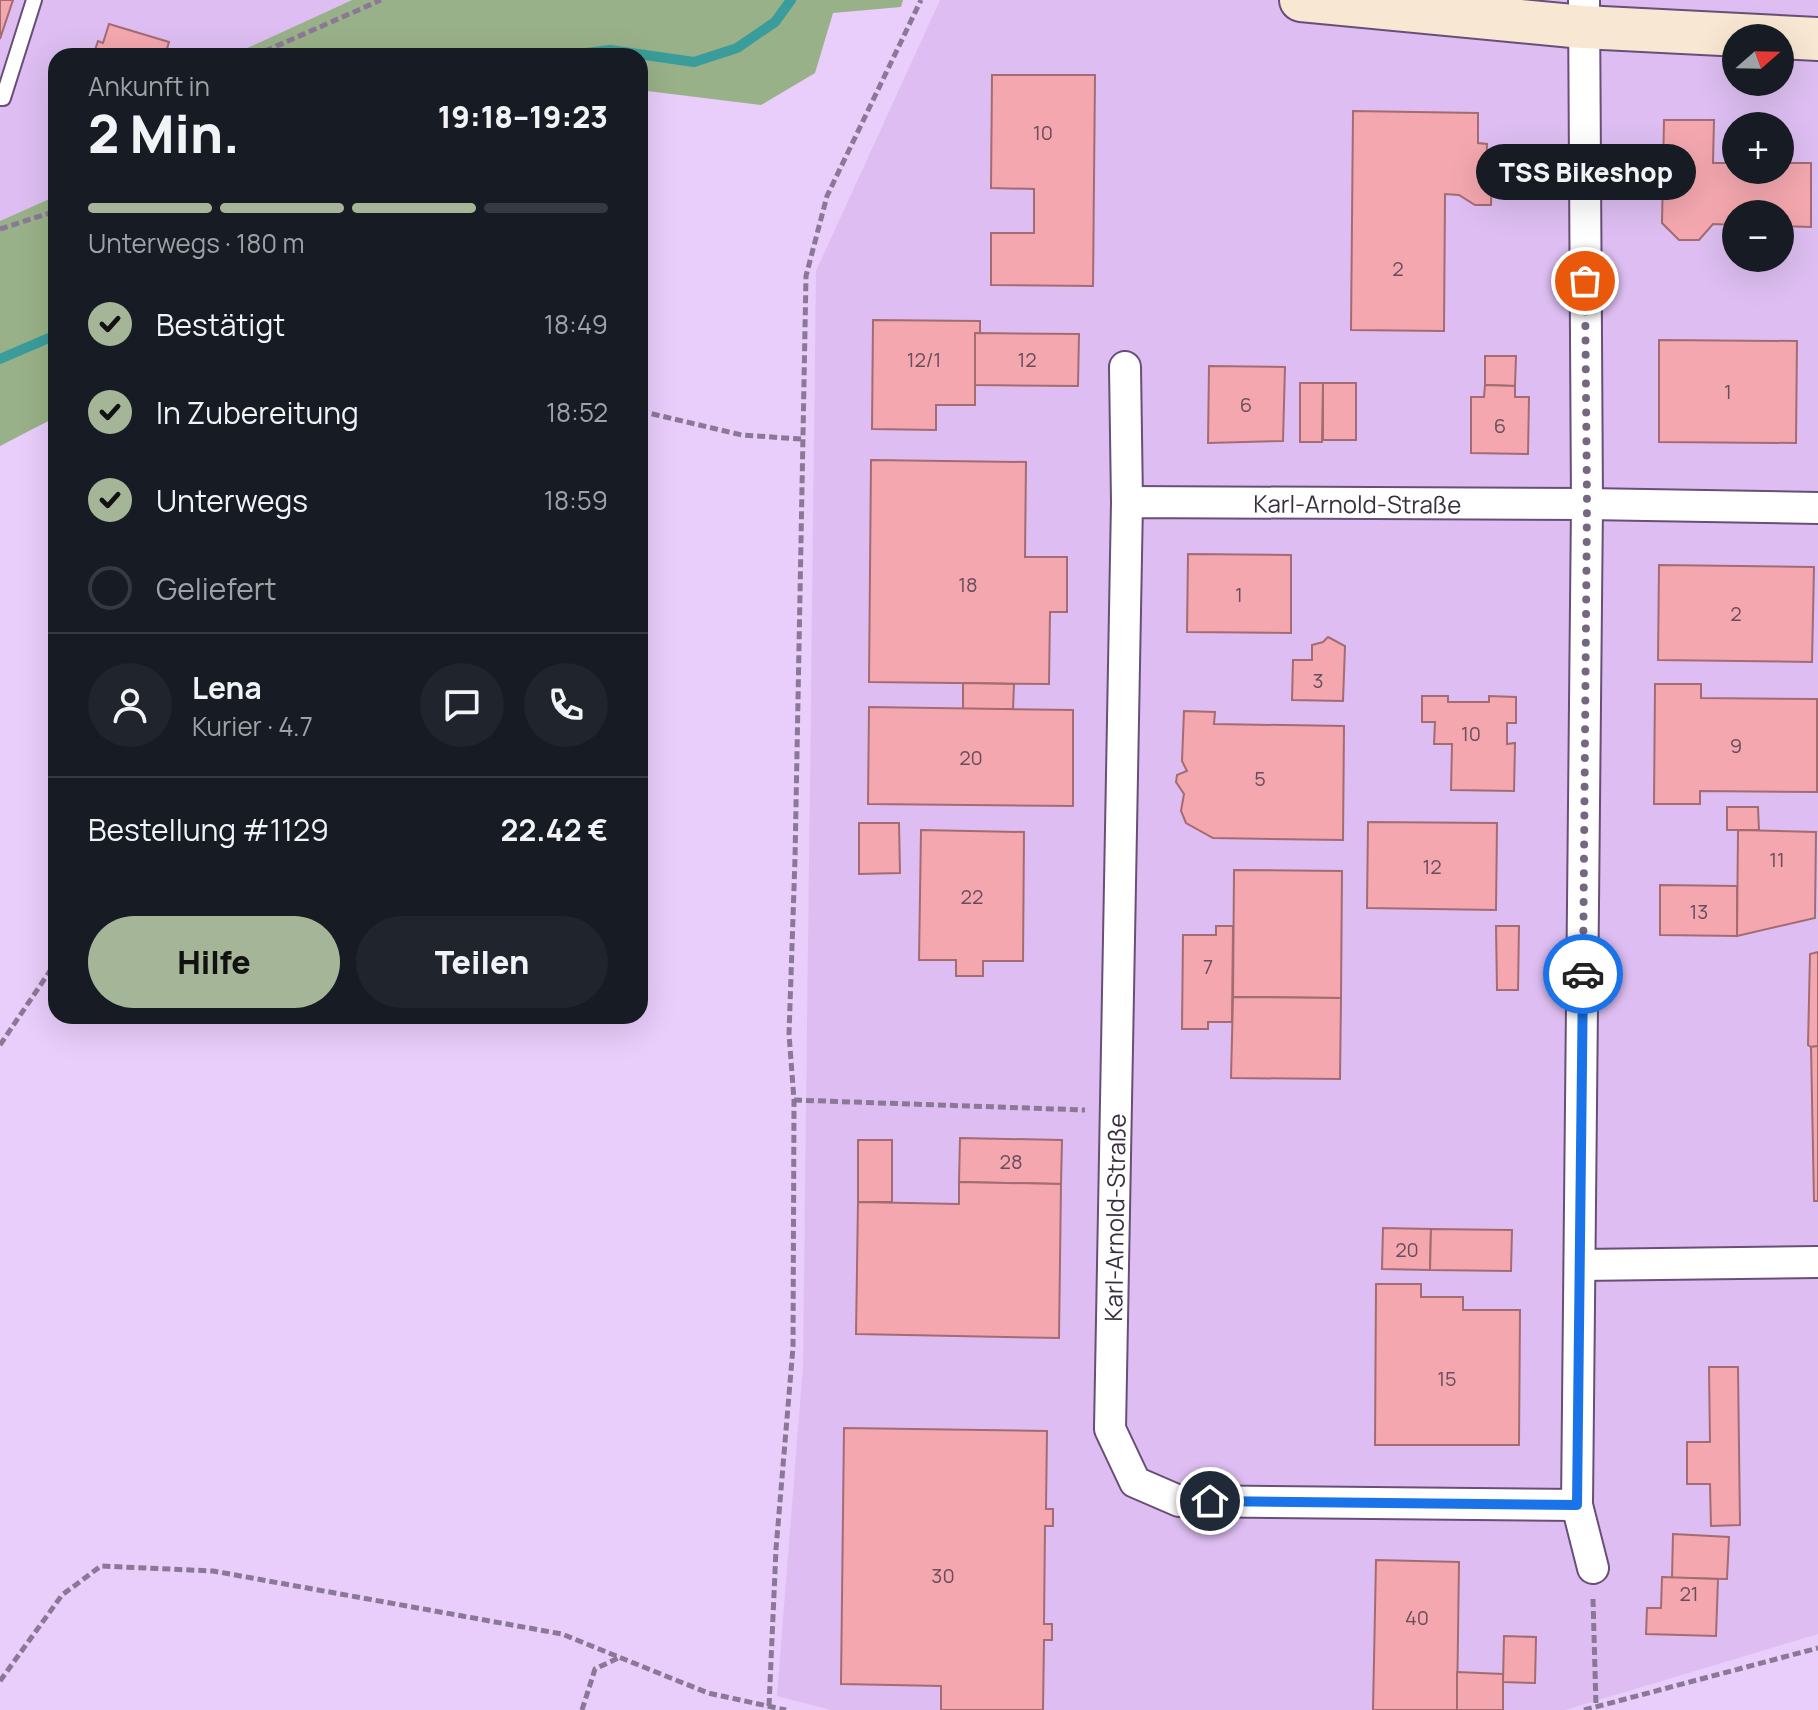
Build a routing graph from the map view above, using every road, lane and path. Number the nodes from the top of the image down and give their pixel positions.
1 (34, 0) edge
2 (381, 0) edge
3 (921, 0) edge
4 (1301, 0) edge
5 (1584, 13) edge
6 (1818, 39) edge
7 (272, 48) edge
8 (0, 98) edge
9 (48, 214) edge
10 (0, 229) edge
11 (1125, 367) dead end
12 (648, 413) edge
13 (801, 439) junction
14 (1127, 502) junction
15 (1587, 504) junction
16 (1818, 508) edge
17 (48, 974) edge
18 (0, 1045) edge
19 (794, 1100) junction
20 (1114, 1111) junction
21 (1818, 1262) edge
22 (1580, 1265) junction
23 (1577, 1505) junction
24 (1593, 1568) joint
25 (1818, 1648) edge
26 (621, 1657) junction
27 (0, 1681) edge
28 (769, 1706) junction
29 (1596, 1706) junction
30 (582, 1710) edge
31 (786, 1710) edge
32 (1584, 1710) edge

1 - 8 lane
2 - 7 path
3 - 13 path
4 - 5 street
5 - 6 street
5 - 15 street
9 - 10 path
11 - 14 street, Karl-Arnold-Straße
12 - 13 path
13 - 19 path
14 - 15 street, Karl-Arnold-Straße
14 - 20 street, Karl-Arnold-Straße
15 - 16 street, Karl-Arnold-Straße
15 - 22 street
17 - 18 path
19 - 20 path
19 - 28 path
20 - 23 street, Karl-Arnold-Straße
21 - 22 street
22 - 23 street
23 - 24 street
24 - 29 path
25 - 29 path
26 - 27 path
26 - 28 path
26 - 30 path
28 - 31 path
29 - 32 path

